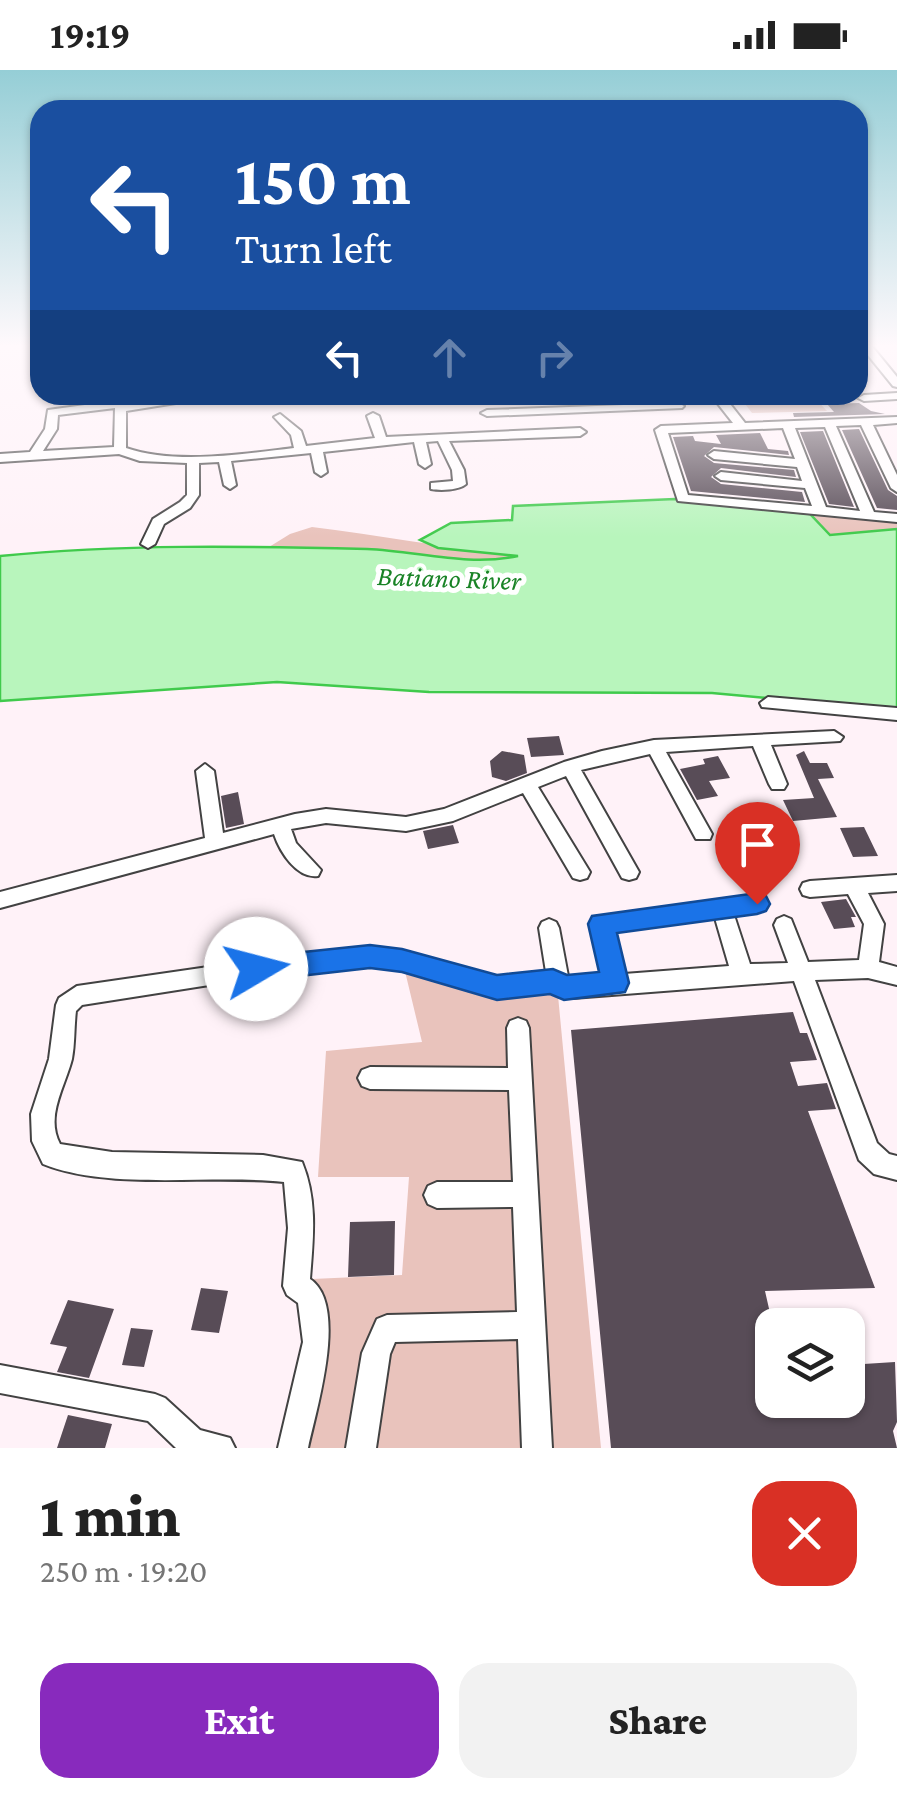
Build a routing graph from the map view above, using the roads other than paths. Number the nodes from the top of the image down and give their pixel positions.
1 (77, 408) edge
2 (121, 408) edge
3 (594, 408) edge
4 (728, 408) edge
5 (373, 416) dead end
6 (280, 417) dead end
7 (865, 420) junction
8 (897, 420) edge
9 (828, 422) junction
10 (787, 423) junction
11 (740, 424) junction
12 (700, 426) junction
13 (580, 432) dead end
14 (497, 436) junction
15 (442, 438) junction
16 (419, 439) junction
17 (382, 441) junction
18 (316, 448) junction
19 (300, 449) junction
20 (120, 450) junction
21 (34, 454) junction
22 (714, 455) junction
23 (224, 456) junction
24 (0, 458) edge
25 (194, 460) junction
26 (424, 464) dead end
27 (804, 464) junction
28 (320, 472) dead end
29 (721, 476) junction
30 (230, 485) dead end
31 (809, 485) junction
32 (436, 486) dead end
33 (897, 488) edge
34 (728, 502) junction
35 (820, 510) junction
36 (869, 515) junction
37 (897, 518) edge
38 (148, 544) dead end
39 (768, 703) dead end
40 (897, 714) edge
41 (834, 737) dead end
42 (760, 741) junction
43 (654, 746) junction
44 (570, 767) junction
45 (205, 771) dead end
46 (527, 784) junction
47 (778, 784) dead end
48 (280, 825) junction
49 (703, 834) dead end
50 (216, 842) junction
51 (311, 870) dead end
52 (580, 872) dead end
53 (629, 872) dead end
54 (897, 883) edge
55 (854, 886) junction
56 (810, 889) dead end
57 (0, 900) edge
58 (757, 904) dead end
59 (722, 909) junction
60 (784, 925) dead end
61 (549, 928) dead end
62 (868, 969) junction
63 (804, 972) junction
64 (742, 974) junction
65 (897, 976) edge
66 (558, 983) junction
67 (616, 983) junction
68 (518, 1028) dead end
69 (370, 1078) dead end
70 (519, 1079) junction
71 (897, 1168) edge
72 (523, 1194) junction
73 (437, 1195) dead end
74 (532, 1325) junction
75 (0, 1379) edge
76 (220, 1448) edge
77 (294, 1448) edge
78 (361, 1448) edge
79 (537, 1448) edge

1 - 21 street
2 - 20 street
3 - 14 street
4 - 11 street
5 - 17 street
6 - 19 street
7 - 8 street
7 - 9 street
7 - 33 street
9 - 10 street
9 - 36 street
10 - 11 street
10 - 27 street
11 - 12 street
12 - 22 street
12 - 34 street
13 - 14 street
14 - 15 street
15 - 16 street
15 - 32 street
16 - 17 street
16 - 26 street
17 - 18 street
18 - 19 street
18 - 28 street
19 - 23 street
20 - 21 street
20 - 25 street
21 - 24 street
22 - 27 street
22 - 29 street
23 - 25 street
23 - 30 street
25 - 38 street
27 - 31 street
29 - 31 street
29 - 34 street
31 - 35 street
34 - 35 street
35 - 36 street
36 - 37 street
39 - 40 street
41 - 42 street
42 - 43 street
42 - 47 street
43 - 44 street
43 - 49 street
44 - 46 street
44 - 53 street
45 - 50 street
46 - 48 street
46 - 52 street
48 - 50 street
48 - 51 street
50 - 57 street
54 - 55 street
55 - 56 street
55 - 62 street
58 - 59 street
59 - 64 street
59 - 67 street
60 - 63 street
61 - 66 street
62 - 63 street
62 - 65 street
63 - 64 street
63 - 71 street
64 - 67 street
66 - 67 street
66 - 77 street
68 - 70 street
69 - 70 street
70 - 72 street
72 - 73 street
72 - 74 street
74 - 78 street
74 - 79 street
75 - 76 street

